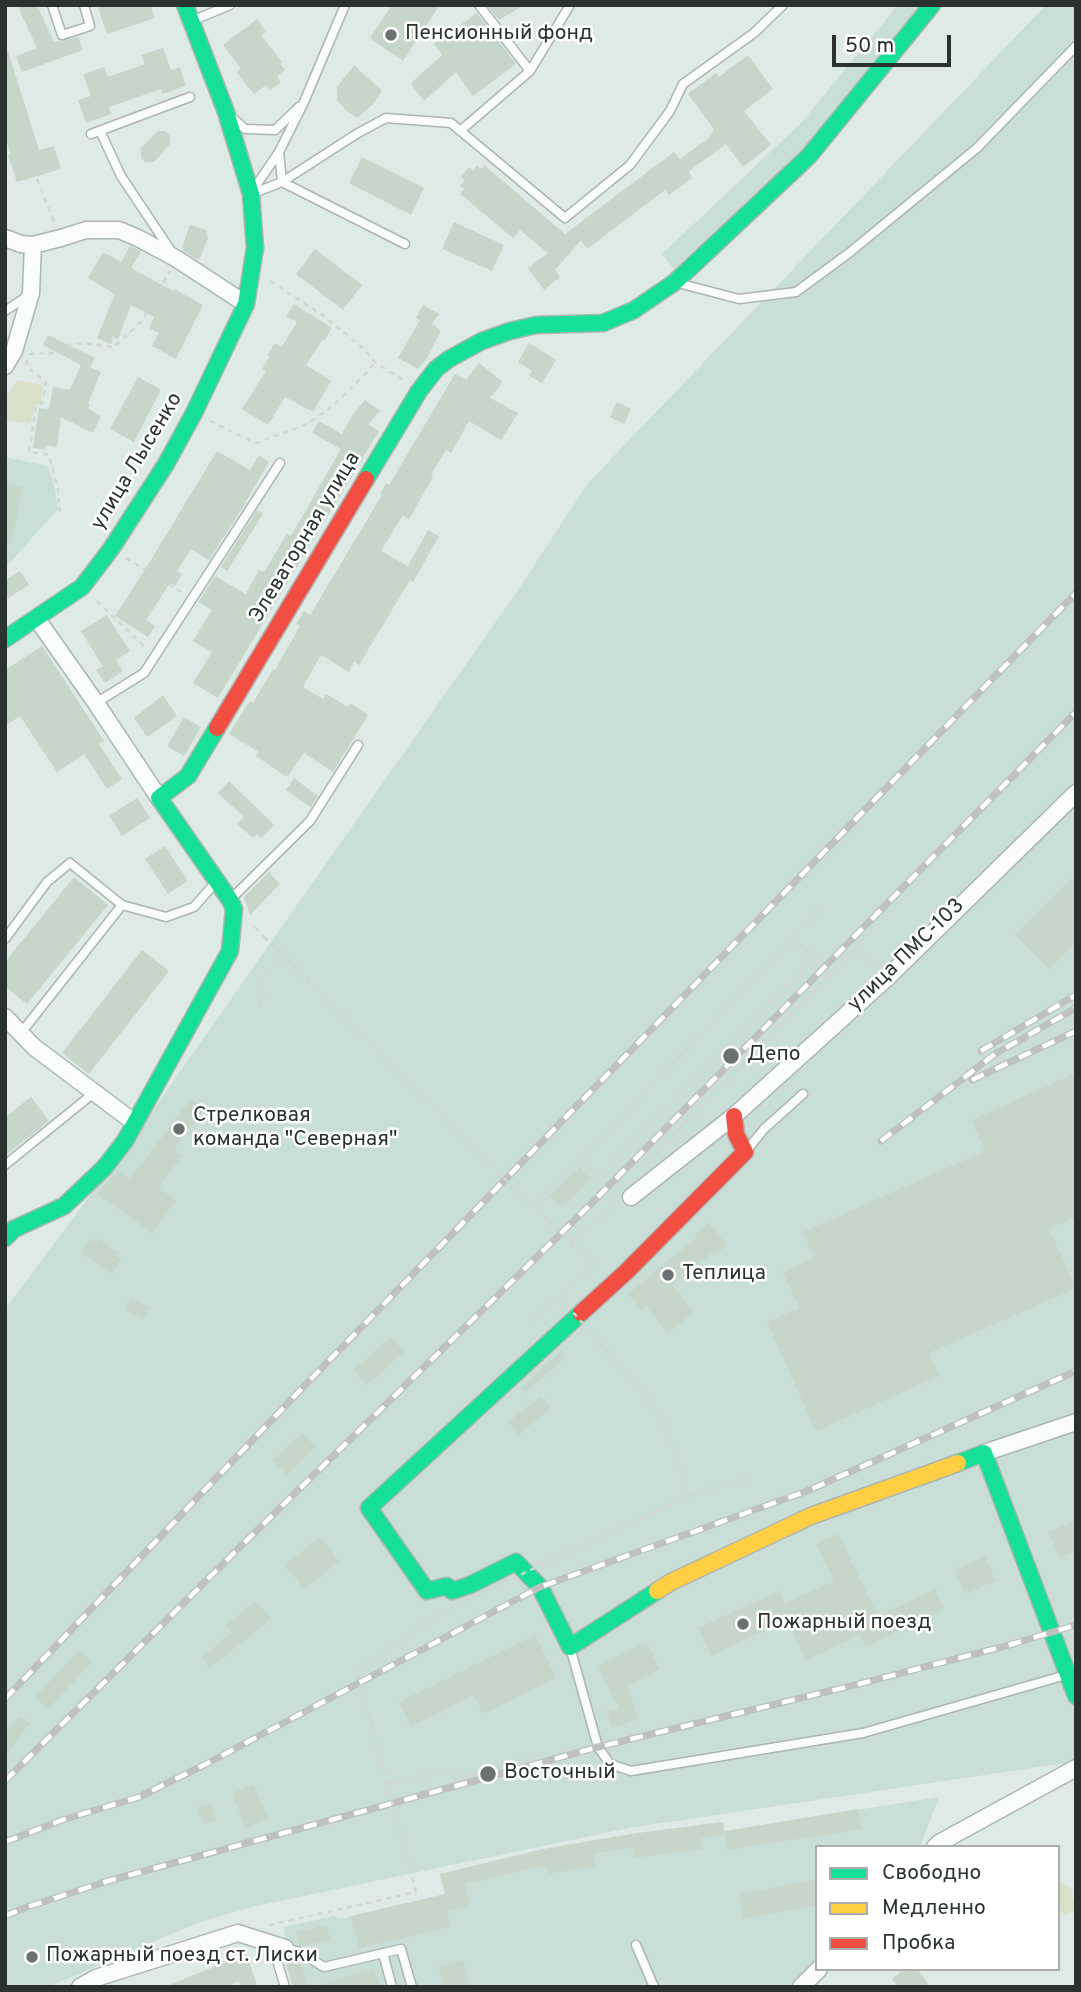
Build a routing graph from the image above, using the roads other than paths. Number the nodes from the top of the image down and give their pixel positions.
1 (52, 5) edge
2 (83, 5) edge
3 (230, 5) edge
4 (345, 5) edge
5 (480, 5) edge
6 (570, 5) edge
7 (783, 5) edge
8 (932, 5) edge
9 (188, 13) edge
10 (1076, 46) edge
11 (530, 71) junction
12 (190, 97) dead end
13 (304, 102) junction
14 (226, 112) junction
15 (460, 131) junction
16 (279, 152) junction
17 (282, 182) junction
18 (251, 194) junction
19 (5, 237) edge
20 (405, 244) dead end
21 (33, 245) junction
22 (177, 259) junction
23 (675, 282) junction
24 (31, 293) junction
25 (246, 304) junction
26 (5, 311) edge
27 (5, 366) edge
28 (280, 463) dead end
29 (37, 619) junction
30 (5, 639) edge
31 (96, 703) junction
32 (358, 746) dead end
33 (1076, 793) edge
34 (159, 798) junction
35 (217, 881) junction
36 (230, 900) junction
37 (122, 905) junction
38 (5, 939) edge
39 (5, 1017) edge
40 (21, 1033) junction
41 (95, 1092) junction
42 (803, 1094) dead end
43 (734, 1116) junction
44 (135, 1123) junction
45 (745, 1152) junction
46 (5, 1165) edge
47 (625, 1194) road end
48 (5, 1238) edge
49 (1076, 1422) edge
50 (984, 1453) junction
51 (570, 1647) junction
52 (1068, 1674) junction
53 (1076, 1696) edge
54 (1076, 1768) edge
55 (937, 1845) edge
56 (636, 1945) dead end
57 (278, 1946) junction
58 (383, 1953) junction
59 (817, 1971) edge
60 (80, 1987) edge
61 (285, 1987) edge
62 (392, 1987) edge
63 (412, 1987) edge
64 (654, 1987) edge
65 (802, 1987) edge

1 - 2 lane
3 - 9 lane
4 - 13 lane
5 - 11 lane
6 - 11 lane
7 - 15 lane
8 - 23 street, Элеваторная улица
9 - 14 street, улица Лысенко
10 - 23 lane
11 - 15 lane
12 - 22 lane
13 - 14 lane
13 - 16 lane
14 - 18 street, улица Лысенко
15 - 17 lane
16 - 17 lane
16 - 18 lane
17 - 18 lane
17 - 20 lane
18 - 25 street, улица Лысенко
19 - 21 street
21 - 22 street
21 - 24 street
22 - 25 street
23 - 34 street, Элеваторная улица
24 - 26 lane
24 - 27 street
25 - 29 street, улица Лысенко
28 - 31 lane
29 - 30 street, улица Лысенко
29 - 31 street
31 - 34 street
32 - 36 lane
33 - 43 street, улица ПМС-103
34 - 35 street
35 - 36 street
35 - 37 lane
36 - 44 street
37 - 38 lane
37 - 40 lane
39 - 40 street
40 - 41 street
41 - 44 street
41 - 46 lane
42 - 45 lane
43 - 45 street
43 - 47 street, улица ПМС-103
44 - 48 street
45 - 51 street
49 - 50 street
50 - 51 street
50 - 52 street
51 - 52 lane
52 - 53 street
54 - 55 street
56 - 64 lane
57 - 58 lane
57 - 60 street
57 - 61 lane
58 - 62 lane
58 - 63 lane
59 - 65 street

